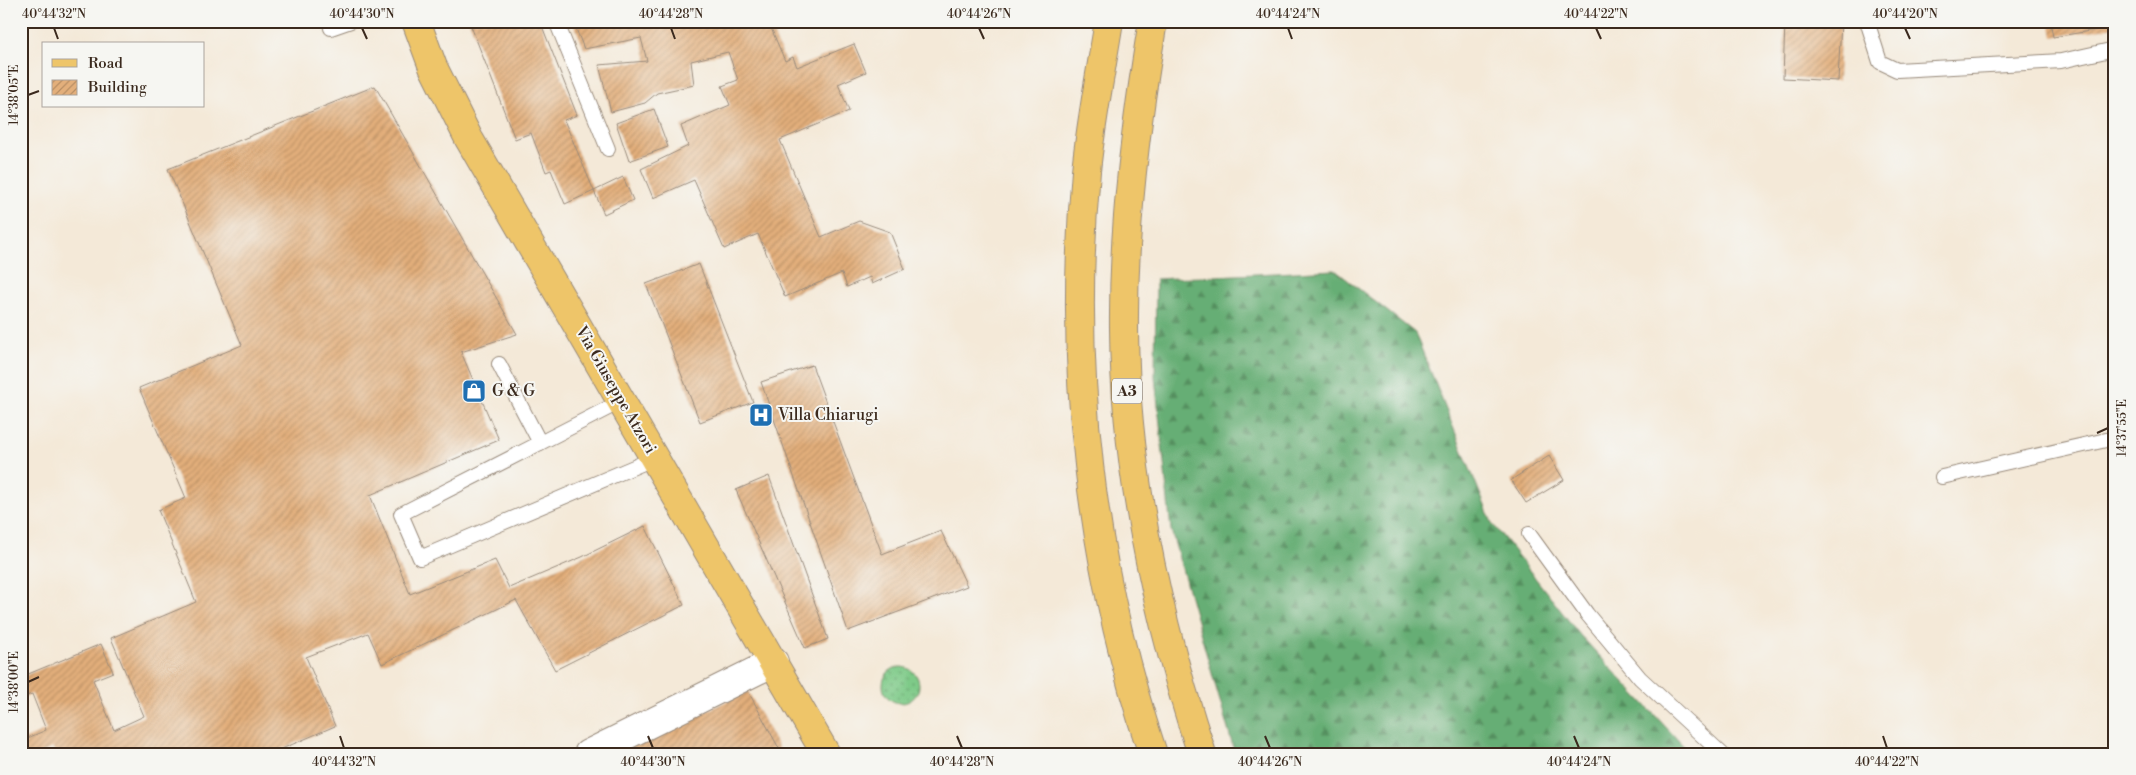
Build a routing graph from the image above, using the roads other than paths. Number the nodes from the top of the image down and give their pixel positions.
1 (350, 21) edge
2 (416, 21) edge
3 (556, 21) edge
4 (1109, 21) edge
5 (1153, 21) edge
6 (1867, 21) edge
7 (331, 28) dead end
8 (2115, 49) edge
9 (608, 149) dead end
10 (500, 364) dead end
11 (622, 401) junction
12 (2115, 438) edge
13 (540, 443) junction
14 (655, 458) junction
15 (1942, 477) dead end
16 (1529, 534) dead end
17 (774, 662) junction
18 (588, 754) edge
19 (826, 754) edge
20 (1153, 754) edge
21 (1202, 754) edge
22 (1722, 754) edge

1 - 7 lane
2 - 11 main road, Via Giuseppe Atzori
3 - 9 lane
4 - 20 main road
5 - 21 main road, A3
6 - 8 lane
10 - 13 lane
11 - 13 lane
11 - 14 main road, Via Giuseppe Atzori
12 - 15 lane
13 - 14 lane
14 - 17 main road, Via Giuseppe Atzori
16 - 22 lane
17 - 18 street
17 - 19 main road, Via Giuseppe Atzori

